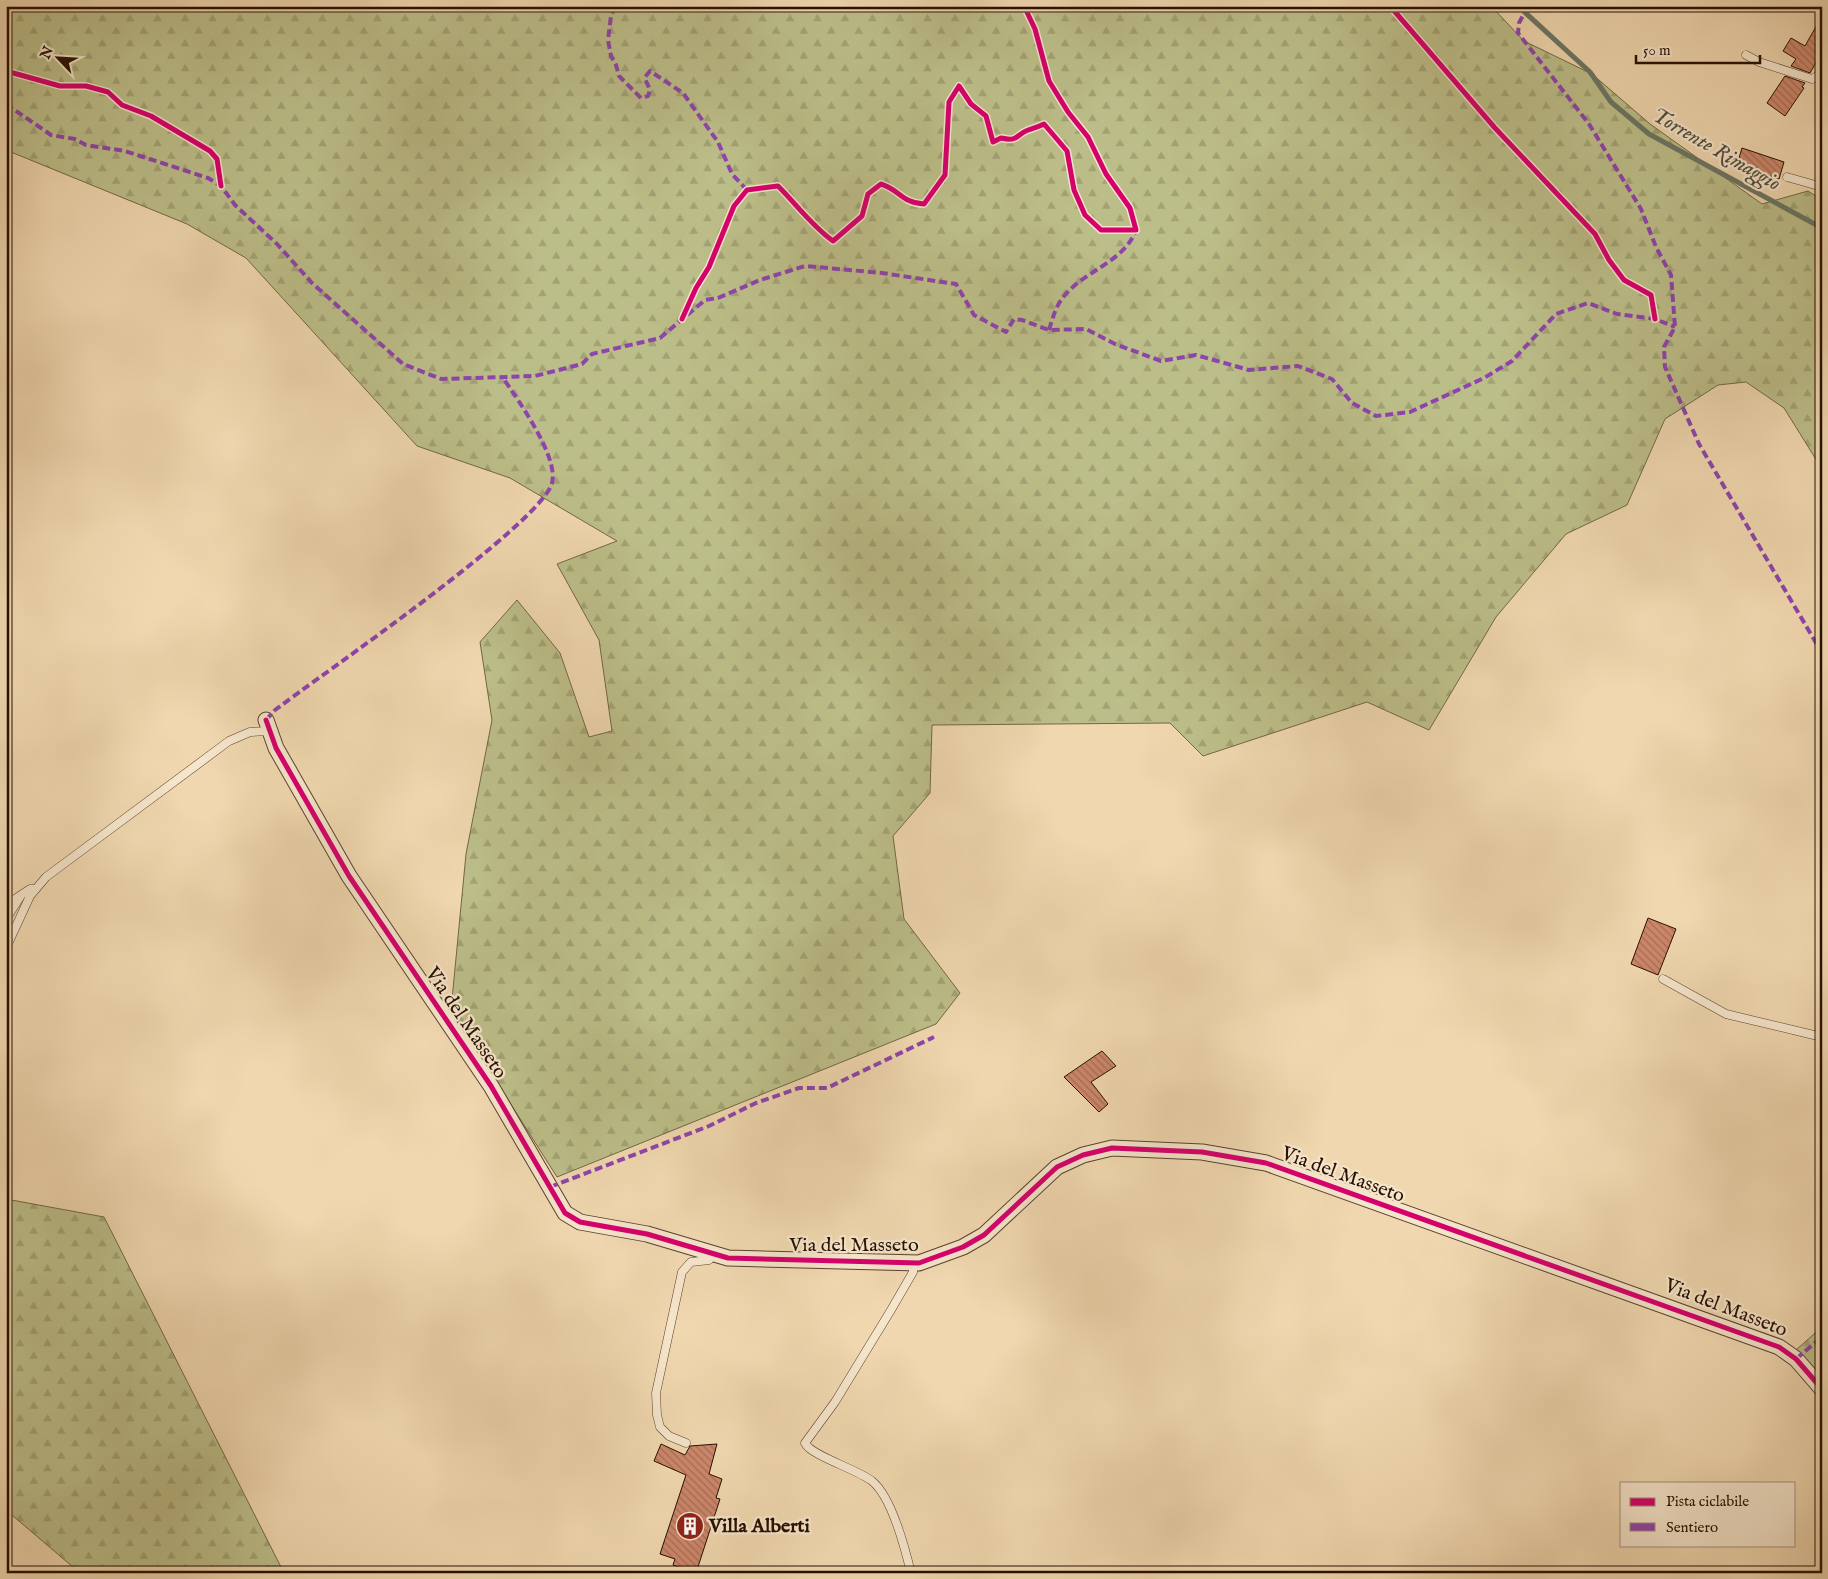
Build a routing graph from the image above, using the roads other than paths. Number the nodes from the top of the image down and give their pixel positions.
1 (1746, 55) dead end
2 (1822, 73) edge
3 (1787, 177) dead end
4 (1822, 187) edge
5 (268, 726) joint
6 (35, 889) junction
7 (20, 895) junction
8 (6, 904) edge
9 (6, 919) edge
10 (6, 948) edge
11 (1663, 979) dead end
12 (1822, 1037) edge
13 (713, 1253) junction
14 (913, 1263) junction
15 (1822, 1389) edge
16 (686, 1443) dead end
17 (912, 1573) edge

1 - 2 lane
3 - 4 lane
5 - 6 lane
5 - 13 street, Via del Masseto
6 - 7 lane
6 - 10 lane
7 - 8 lane
7 - 9 lane
11 - 12 lane
13 - 14 street, Via del Masseto
13 - 16 lane
14 - 15 street, Via del Masseto
14 - 17 lane

